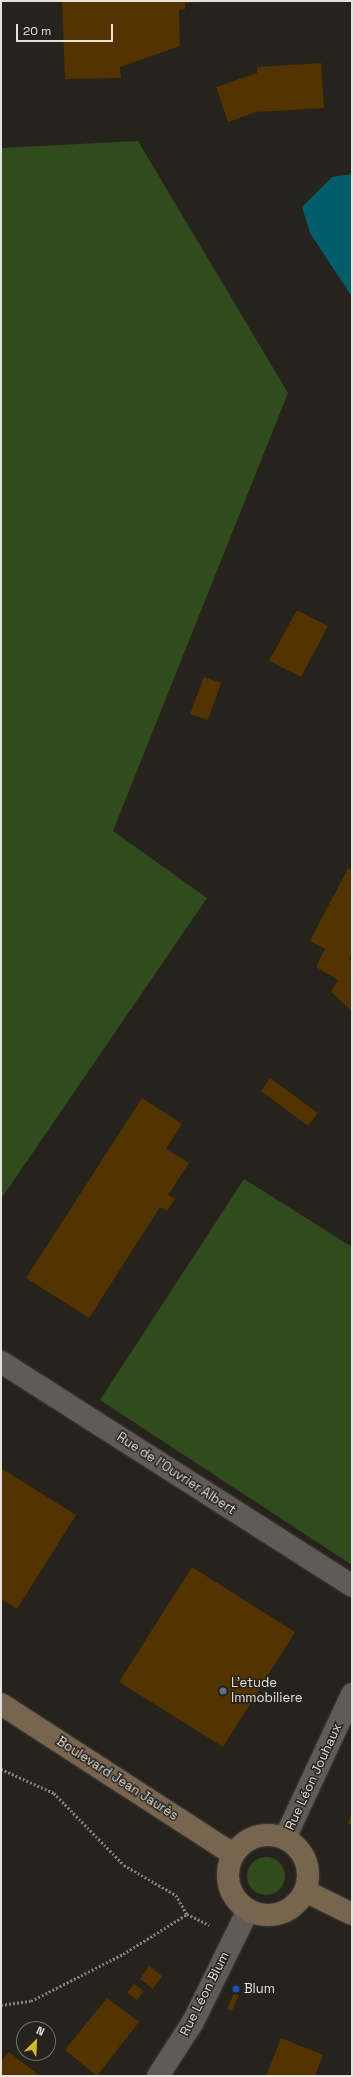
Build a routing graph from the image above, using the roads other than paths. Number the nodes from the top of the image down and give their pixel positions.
1 (1, 1362) edge
2 (352, 1586) edge
3 (1, 1704) edge
4 (349, 1707) edge
5 (285, 1838) junction
6 (233, 1854) junction
7 (306, 1891) junction
8 (248, 1910) junction
9 (352, 1914) edge
10 (158, 2076) edge

1 - 2 street, Rue de l'Ouvrier Albert
3 - 6 main road, Boulevard Jean Jaurès
4 - 5 street, Rue Léon Jouhaux
5 - 6 main road
5 - 7 main road
6 - 8 main road
7 - 8 main road
7 - 9 main road
8 - 10 street, Rue Léon Blum

